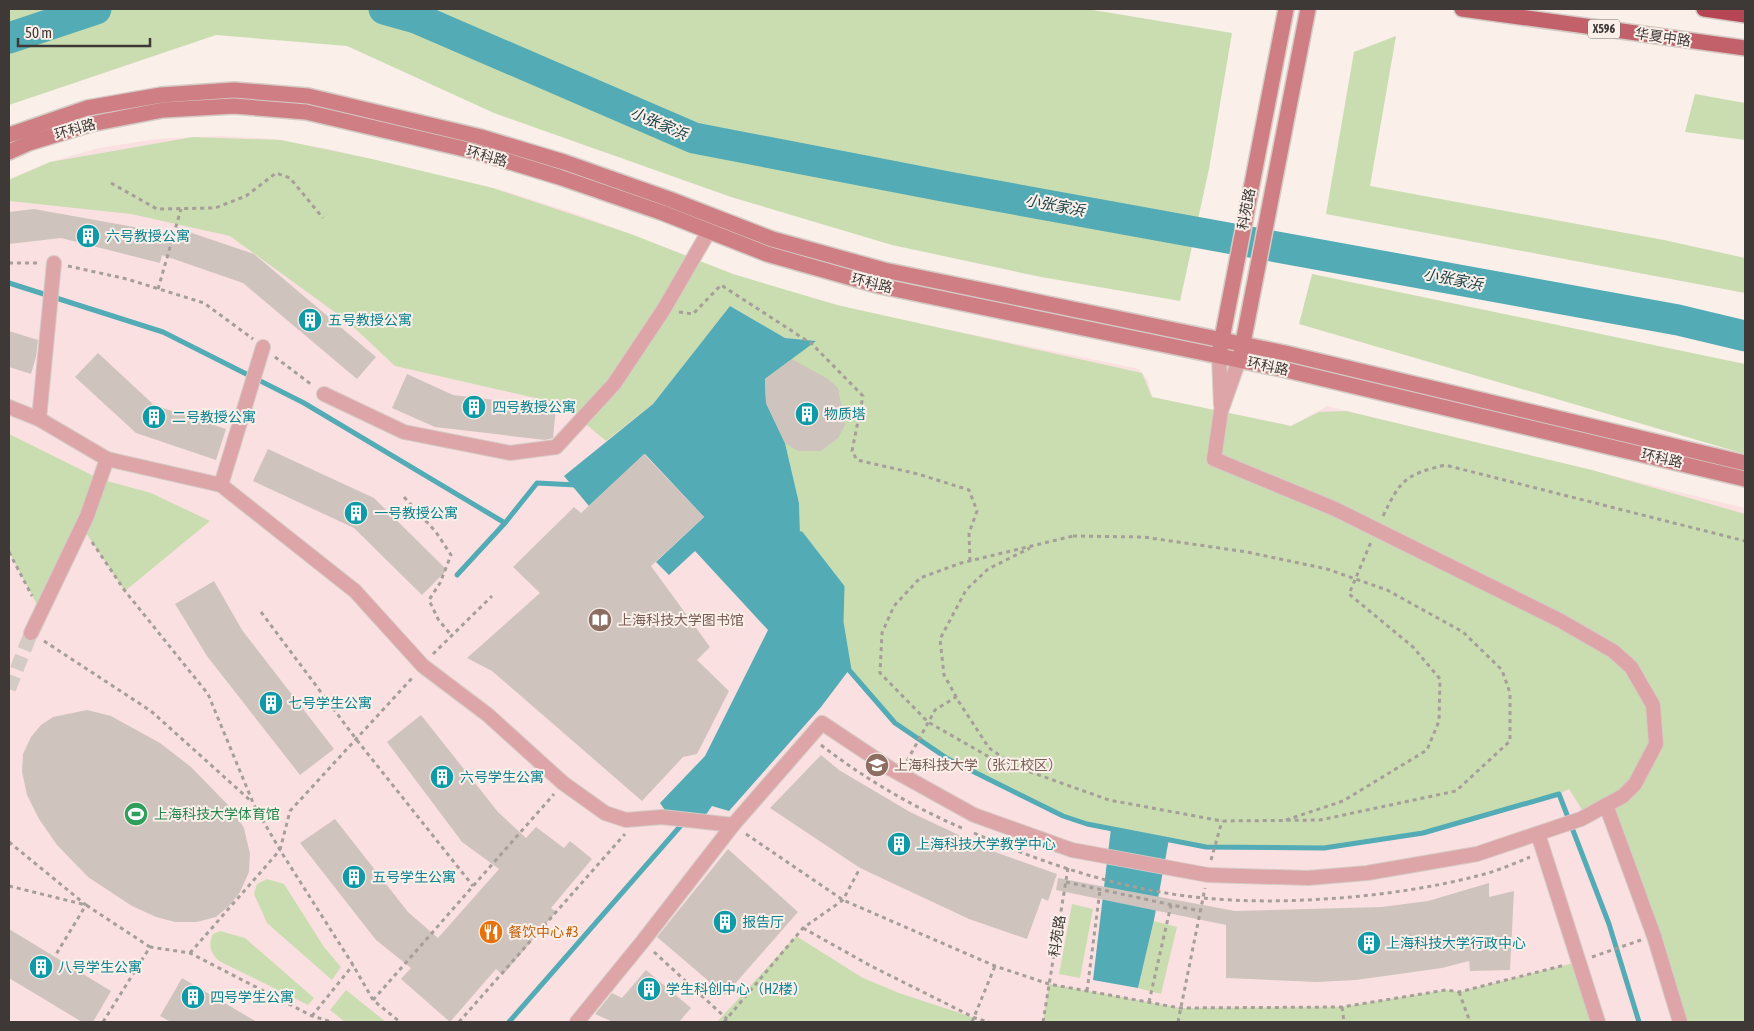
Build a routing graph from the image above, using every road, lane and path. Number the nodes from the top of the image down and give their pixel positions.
1 (1286, 9) edge
2 (1308, 9) edge
3 (1462, 9) edge
4 (1704, 9) edge
5 (1745, 15) edge
6 (1745, 48) edge
7 (9, 135) edge
8 (9, 152) edge
9 (111, 183) dead end
10 (181, 209) junction
11 (323, 218) dead end
12 (709, 231) junction
13 (9, 263) edge
14 (54, 263) junction
15 (158, 288) junction
16 (664, 309) junction
17 (1222, 340) junction
18 (1242, 344) junction
19 (263, 347) junction
20 (1219, 355) junction
21 (1240, 360) junction
22 (324, 394) joint
23 (9, 408) edge
24 (1221, 411) junction
25 (39, 418) junction
26 (107, 459) junction
27 (1745, 463) edge
28 (1745, 480) edge
29 (221, 486) junction
30 (404, 497) dead end
31 (82, 527) junction
32 (1376, 530) junction
33 (1745, 541) edge
34 (1038, 544) junction
35 (9, 552) edge
36 (12, 557) junction
37 (970, 561) junction
38 (9, 564) edge
39 (1354, 579) junction
40 (492, 596) dead end
41 (261, 612) dead end
42 (42, 614) junction
43 (31, 633) joint
44 (451, 635) junction
45 (423, 666) junction
46 (956, 697) junction
47 (928, 722) junction
48 (356, 739) junction
49 (914, 750) dead end
50 (1017, 768) junction
51 (563, 783) junction
52 (254, 805) junction
53 (1606, 805) junction
54 (1222, 821) junction
55 (1283, 821) junction
56 (733, 825) junction
57 (626, 833) dead end
58 (1538, 834) junction
59 (9, 842) edge
60 (280, 850) junction
61 (1072, 850) junction
62 (1212, 855) dead end
63 (860, 868) dead end
64 (1208, 875) junction
65 (1100, 878) dead end
66 (1066, 882) junction
67 (9, 886) edge
68 (473, 886) junction
69 (1101, 890) junction
70 (1164, 892) dead end
71 (842, 900) junction
72 (86, 905) junction
73 (1171, 905) junction
74 (1200, 912) junction
75 (803, 928) junction
76 (643, 941) junction
77 (1628, 944) dead end
78 (150, 948) junction
79 (1606, 952) dead end
80 (190, 953) junction
81 (55, 956) dead end
82 (1577, 962) junction
83 (353, 965) junction
84 (996, 966) junction
85 (1049, 984) junction
86 (1087, 991) junction
87 (1459, 992) junction
88 (373, 1000) junction
89 (1149, 1002) junction
90 (1342, 1007) junction
91 (1180, 1008) junction
92 (312, 1016) junction
93 (975, 1018) junction
94 (726, 1021) edge
95 (103, 1022) edge
96 (332, 1022) edge
97 (400, 1022) edge
98 (459, 1022) edge
99 (577, 1022) edge
100 (972, 1022) edge
101 (988, 1022) edge
102 (1043, 1022) edge
103 (1178, 1022) edge
104 (1344, 1022) edge
105 (1470, 1022) edge
106 (1598, 1022) edge
107 (1680, 1022) edge

1 - 17 street, 科苑路
2 - 18 street, 科苑路
3 - 6 main road, 华夏中路 / X596
4 - 5 highway
7 - 17 street, 环科路
8 - 12 street, 环科路
9 - 10 path
10 - 11 path
10 - 15 path
12 - 16 street
12 - 20 street, 环科路
13 - 14 path
14 - 15 path
14 - 25 street
15 - 19 path
16 - 22 street
16 - 37 path
17 - 18 street, 环科路
17 - 20 street, 科苑路
18 - 21 street, 科苑路
18 - 27 street, 环科路
19 - 22 path
19 - 29 street
20 - 21 street, 环科路
20 - 24 street, 科苑路
21 - 24 street
21 - 28 street, 环科路
23 - 25 street
24 - 32 street
25 - 26 street
26 - 29 street
26 - 31 street
29 - 45 street
30 - 44 path
31 - 42 street
31 - 52 path
32 - 33 path
32 - 39 path
32 - 53 street
34 - 37 path
34 - 39 path
34 - 46 path
35 - 36 path
36 - 38 path
36 - 42 path
37 - 47 path
39 - 55 path
39 - 55 path
40 - 44 path
41 - 48 path
42 - 43 street
43 - 52 path
44 - 45 path
45 - 48 path
45 - 51 street
46 - 47 path
46 - 50 path
47 - 49 path
47 - 50 path
48 - 60 path
48 - 68 path
50 - 54 path
51 - 56 street
51 - 68 path
52 - 60 path
53 - 58 street
53 - 107 street
54 - 55 path
54 - 62 path
56 - 61 street
56 - 71 path
56 - 76 street
57 - 98 path
58 - 64 street
58 - 82 street
59 - 72 path
60 - 80 path, bridge
60 - 83 path
61 - 64 street
61 - 66 path, 科苑路
63 - 71 path
64 - 74 path
65 - 70 path
66 - 69 path
66 - 85 path, 科苑路
67 - 72 path
68 - 88 path
69 - 73 path
69 - 86 path
71 - 75 path
71 - 84 path
72 - 78 path
72 - 81 path
73 - 74 path
73 - 89 path
74 - 91 path
75 - 93 path
75 - 94 path
76 - 94 path
76 - 99 street
77 - 79 path
78 - 80 path
78 - 95 path
80 - 92 path
82 - 87 path
82 - 106 street
83 - 88 path
83 - 92 path
84 - 85 path
84 - 93 path
85 - 86 path
85 - 102 path, 科苑路
86 - 89 path
87 - 90 path
87 - 105 path
88 - 97 path
89 - 91 path
90 - 91 path
90 - 104 path
91 - 103 path
92 - 96 path
93 - 100 path
93 - 101 path

